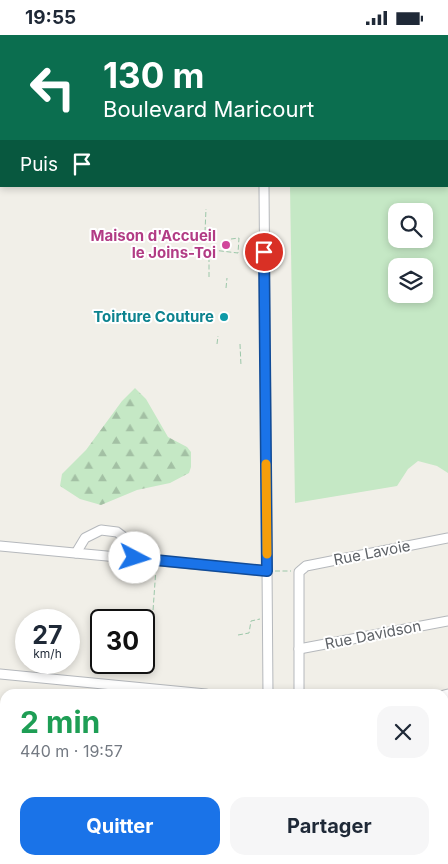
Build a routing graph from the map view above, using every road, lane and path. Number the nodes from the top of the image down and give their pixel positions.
1 (264, 187) edge
2 (206, 209) dead end
3 (205, 232) dead end
4 (231, 239) dead end
5 (204, 249) dead end
6 (238, 253) junction
7 (209, 254) dead end
8 (239, 257) dead end
9 (209, 277) dead end
10 (227, 278) dead end
11 (226, 288) dead end
12 (218, 337) dead end
13 (217, 344) dead end
14 (240, 344) dead end
15 (241, 366) dead end
16 (448, 538) edge
17 (0, 546) edge
18 (76, 553) junction
19 (135, 558) junction
20 (157, 560) junction
21 (280, 565) dead end
22 (267, 571) junction
23 (284, 571) junction
24 (296, 572) junction
25 (278, 577) dead end
26 (153, 609) edge
27 (268, 617) junction
28 (448, 621) edge
29 (238, 635) dead end
30 (299, 649) junction
31 (0, 674) edge
32 (154, 689) edge
33 (268, 689) edge
34 (299, 689) edge

1 - 22 street
2 - 3 path
4 - 6 path
5 - 6 path
6 - 8 path
7 - 9 path
10 - 11 path
12 - 13 path
14 - 15 path
16 - 24 street, Rue Lavoie
17 - 18 street
18 - 19 street
18 - 19 street
19 - 20 street
20 - 22 street
20 - 26 path
21 - 23 path
22 - 23 path
22 - 27 street
23 - 24 path
23 - 25 path
24 - 30 street
27 - 29 path
27 - 33 street
28 - 30 street, Rue Davidson
30 - 34 street
31 - 32 street

